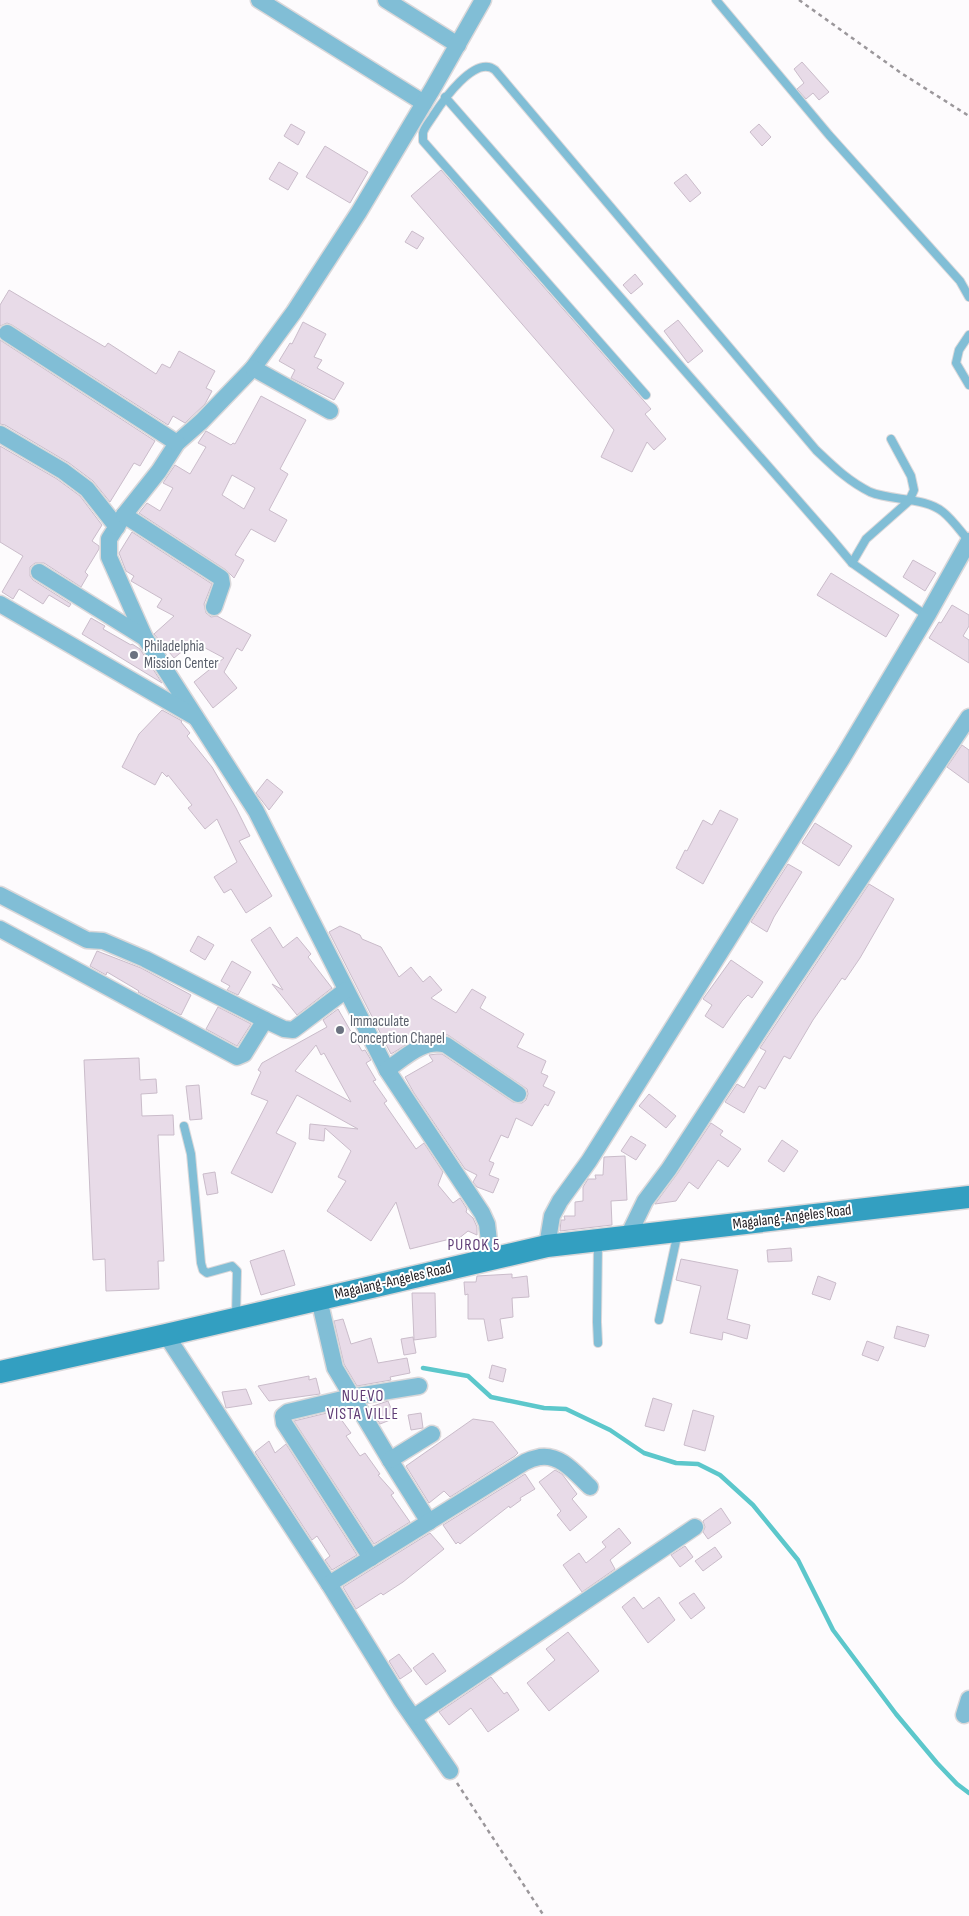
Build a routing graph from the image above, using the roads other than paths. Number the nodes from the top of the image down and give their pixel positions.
1 (259, 0) edge
2 (386, 0) edge
3 (484, 0) edge
4 (716, 0) edge
5 (458, 45) junction
6 (445, 97) junction
7 (424, 103) junction
8 (969, 298) edge
9 (7, 333) dead end
10 (969, 334) edge
11 (252, 368) junction
12 (969, 385) edge
13 (646, 395) dead end
14 (330, 411) dead end
15 (0, 434) edge
16 (891, 439) dead end
17 (177, 443) junction
18 (909, 501) junction
19 (120, 521) junction
20 (969, 541) edge
21 (852, 563) junction
22 (39, 572) dead end
23 (0, 604) edge
24 (214, 606) dead end
25 (927, 616) junction
26 (145, 638) junction
27 (969, 717) edge
28 (196, 718) junction
29 (0, 895) edge
30 (0, 929) edge
31 (346, 990) junction
32 (265, 1020) junction
33 (387, 1070) junction
34 (518, 1094) dead end
35 (184, 1126) dead end
36 (969, 1197) edge
37 (678, 1230) junction
38 (628, 1236) junction
39 (598, 1239) junction
40 (547, 1246) junction
41 (492, 1258) junction
42 (319, 1299) junction
43 (236, 1318) junction
44 (659, 1320) dead end
45 (166, 1335) junction
46 (598, 1343) dead end
47 (0, 1372) edge
48 (418, 1386) dead end
49 (351, 1397) junction
50 (432, 1434) dead end
51 (390, 1460) junction
52 (590, 1487) dead end
53 (429, 1522) junction
54 (696, 1527) dead end
55 (371, 1558) junction
56 (328, 1584) junction
57 (969, 1698) edge
58 (964, 1714) dead end
59 (414, 1717) junction
60 (450, 1771) road end

1 - 7 street
2 - 5 street
3 - 5 street
4 - 8 lane
5 - 7 street
6 - 13 lane
6 - 18 lane
6 - 21 lane
7 - 11 street
9 - 17 street
10 - 12 lane
11 - 14 street
11 - 17 street
15 - 19 street
16 - 18 lane
17 - 19 street
18 - 20 lane
18 - 21 lane
19 - 24 street
19 - 26 street
20 - 25 street
21 - 25 lane
22 - 26 street
23 - 28 street
25 - 40 street
26 - 28 street
27 - 38 street
28 - 31 street
29 - 32 street
30 - 32 street
31 - 32 street
31 - 33 street
33 - 34 street
33 - 41 street
35 - 43 lane
36 - 37 main road, Magalang-Angeles Road
37 - 38 main road, Magalang-Angeles Road
37 - 44 lane
38 - 39 main road, Magalang-Angeles Road
39 - 40 main road, Magalang-Angeles Road
39 - 46 lane
40 - 41 main road, Magalang-Angeles Road
41 - 42 main road, Magalang-Angeles Road
42 - 43 main road, Magalang-Angeles Road
42 - 49 street
43 - 45 main road, Magalang-Angeles Road
45 - 47 main road, Magalang-Angeles Road
45 - 56 street
48 - 49 street
49 - 51 street
49 - 55 street
50 - 51 street
51 - 53 street
52 - 53 street
53 - 55 street
54 - 59 street
55 - 56 street
56 - 59 street
57 - 58 street
59 - 60 street

